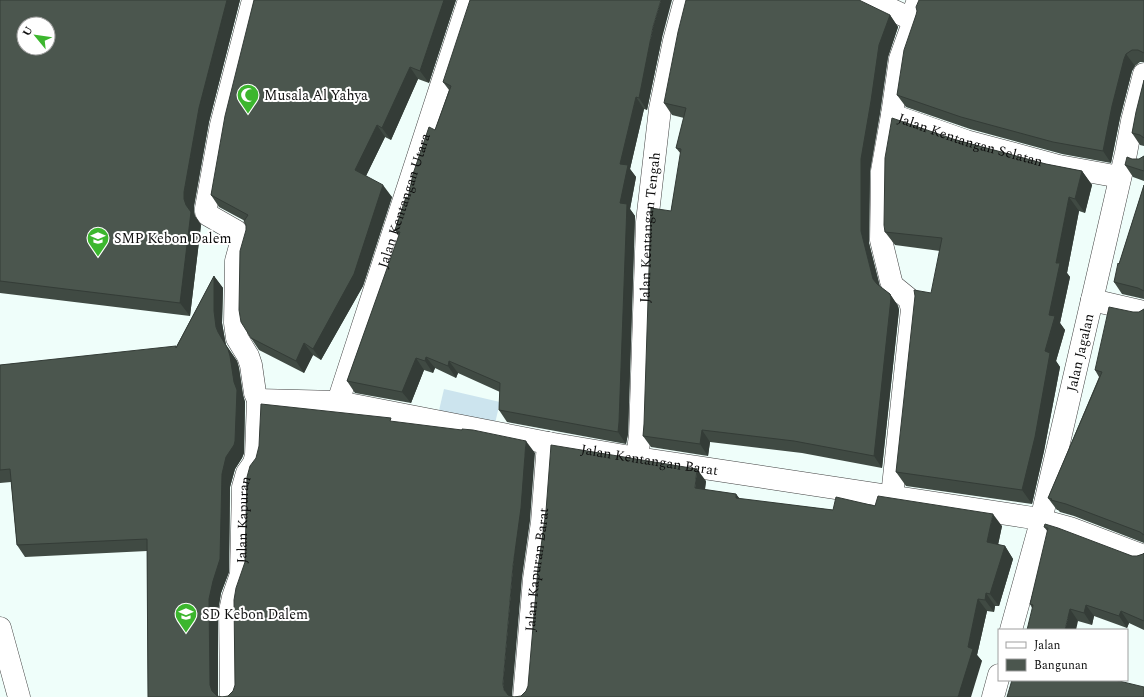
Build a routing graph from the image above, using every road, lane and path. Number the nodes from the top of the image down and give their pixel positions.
1 (253, 0) edge
2 (469, 0) edge
3 (685, 0) edge
4 (871, 0) edge
5 (915, 9) edge
6 (1144, 74) edge
7 (892, 115) junction
8 (1135, 156) edge
9 (1120, 177) junction
10 (1092, 300) junction
11 (1144, 312) edge
12 (258, 400) junction
13 (338, 402) junction
14 (548, 443) junction
15 (637, 458) junction
16 (892, 496) junction
17 (1041, 520) junction
18 (1144, 556) edge
19 (0, 628) edge
20 (1011, 629) edge
21 (998, 678) edge
22 (19, 697) edge
23 (231, 697) edge
24 (524, 697) edge
25 (993, 697) edge

1 - 12 street, Jalan Kapuran
2 - 13 street, Jalan Kentangan Utara
3 - 15 street, Jalan Kentangan Tengah
4 - 5 street, Jalan Kentangan Selatan
5 - 7 street, Jalan Kentangan Selatan
6 - 8 street, Jalan Jagalan
7 - 9 street, Jalan Kentangan Selatan
7 - 16 street
8 - 9 street, Jalan Jagalan
9 - 10 street, Jalan Jagalan
10 - 11 street
10 - 17 street, Jalan Jagalan
12 - 13 street, Jalan Kentangan Barat
12 - 23 street, Jalan Kapuran
13 - 14 street, Jalan Kentangan Barat
14 - 15 street, Jalan Kentangan Barat
14 - 24 street, Jalan Kapuran Barat
15 - 16 street, Jalan Kentangan Barat
16 - 17 street, Jalan Kentangan Barat
17 - 18 street, Jalan Kentangan Barat
17 - 20 street, Jalan Jagalan
19 - 22 street
21 - 25 street

